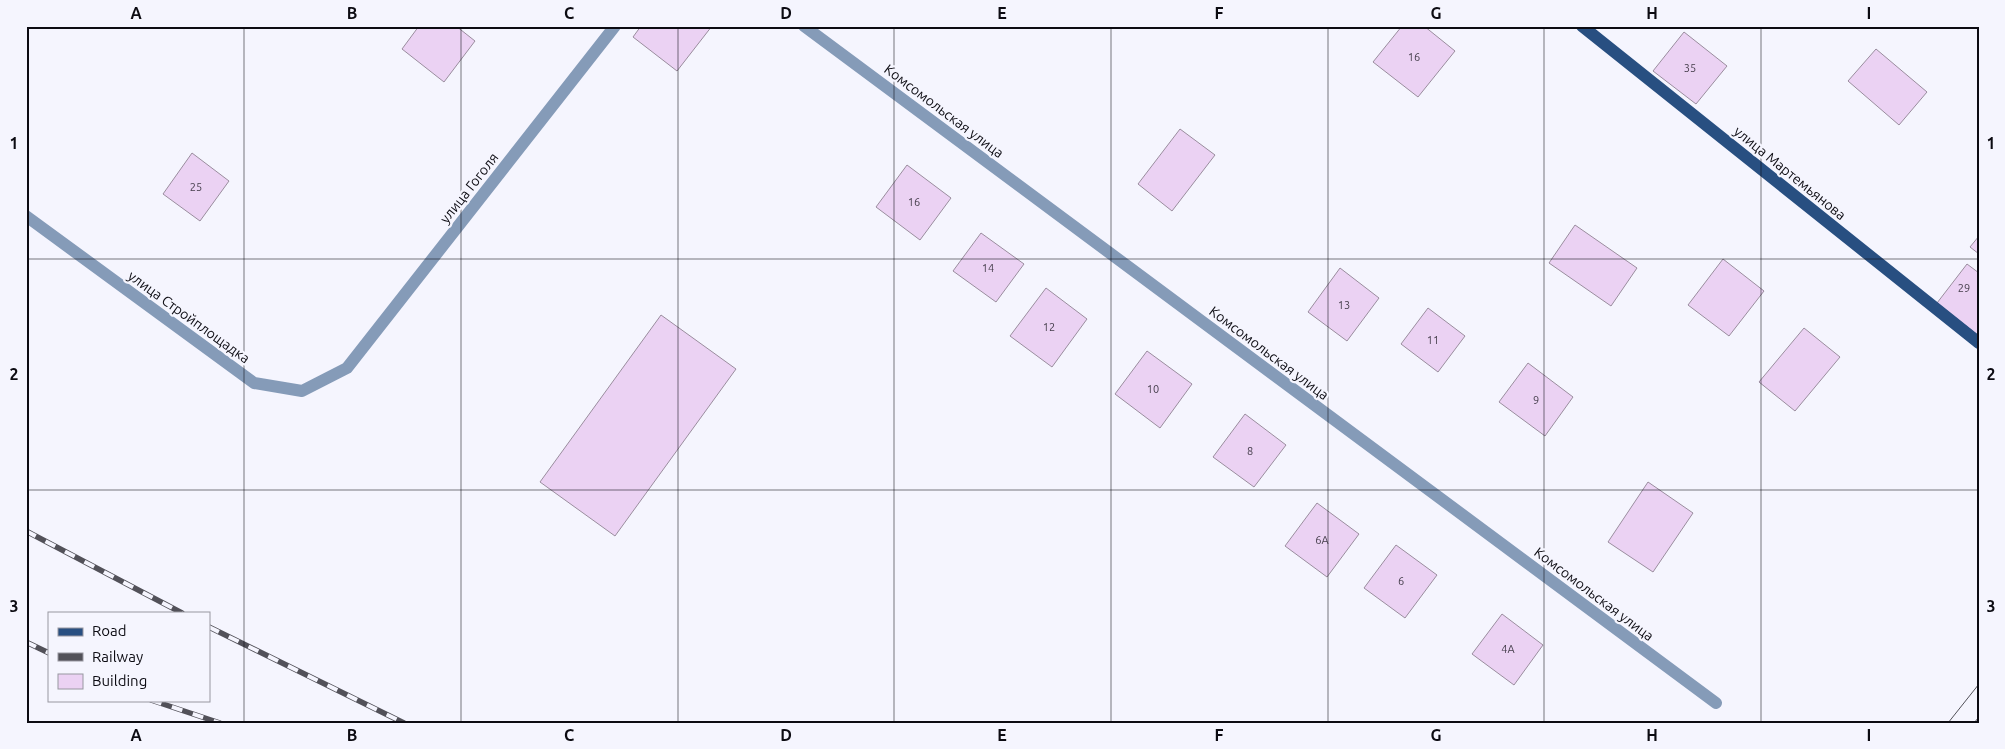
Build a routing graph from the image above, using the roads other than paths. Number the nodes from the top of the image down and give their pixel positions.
1 (615, 26) edge
2 (804, 26) edge
3 (1582, 26) edge
4 (26, 216) edge
5 (1979, 343) edge
6 (347, 368) joint
7 (1716, 703) dead end

1 - 6 street, улица Гоголя
2 - 7 street, Комсомольская улица
3 - 5 main road, улица Мартемьянова
4 - 6 street, улица Стройплощадка

